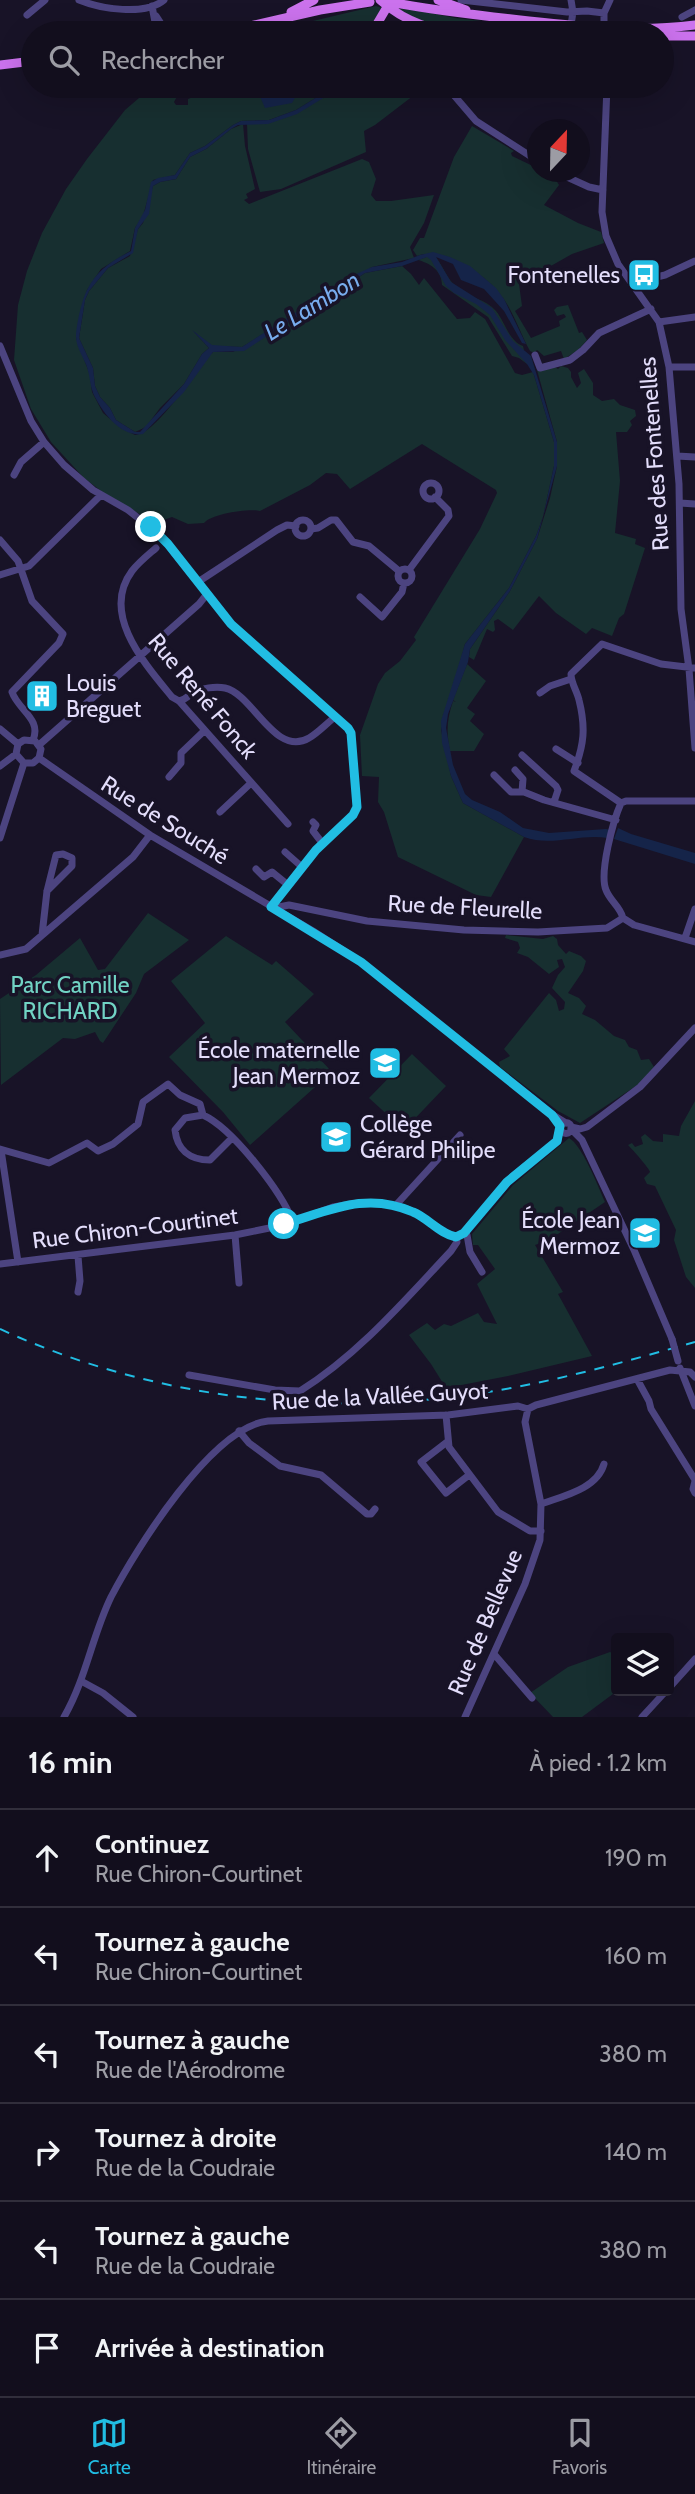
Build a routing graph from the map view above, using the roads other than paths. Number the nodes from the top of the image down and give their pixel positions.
1 (46, 0) edge
2 (79, 0) edge
3 (164, 0) edge
4 (314, 0) edge
5 (439, 0) edge
6 (460, 0) edge
7 (571, 0) edge
8 (610, 0) edge
9 (375, 1) edge
10 (391, 4) edge
11 (152, 6) junction
12 (695, 10) edge
13 (573, 12) junction
14 (604, 13) junction
15 (27, 15) dead end
16 (155, 15) junction
17 (286, 18) junction
18 (509, 19) junction
19 (156, 21) edge
20 (159, 21) edge
21 (270, 21) edge
22 (272, 21) edge
23 (283, 21) edge
24 (378, 21) edge
25 (413, 21) edge
26 (527, 21) edge
27 (572, 21) edge
28 (604, 21) edge
29 (674, 26) edge
30 (682, 26) junction
31 (674, 30) edge
32 (695, 31) edge
33 (21, 62) edge
34 (0, 65) edge
35 (456, 98) edge
36 (607, 98) edge
37 (527, 154) edge
38 (578, 182) edge
39 (603, 190) junction
40 (695, 261) edge
41 (632, 283) junction
42 (651, 309) junction
43 (695, 317) edge
44 (659, 322) junction
45 (0, 346) edge
46 (535, 355) dead end
47 (669, 367) junction
48 (695, 367) edge
49 (44, 442) junction
50 (677, 456) junction
51 (695, 457) edge
52 (14, 475) dead end
53 (101, 495) junction
54 (435, 497) dead end
55 (680, 503) junction
56 (695, 503) edge
57 (155, 531) junction
58 (0, 540) edge
59 (156, 548) junction
60 (173, 553) junction
61 (20, 570) junction
62 (409, 570) junction
63 (399, 571) junction
64 (0, 575) edge
65 (198, 582) junction
66 (404, 583) junction
67 (207, 594) junction
68 (360, 597) dead end
69 (141, 657) junction
70 (692, 668) edge
71 (571, 679) junction
72 (540, 693) dead end
73 (179, 701) junction
74 (335, 716) junction
75 (0, 729) edge
76 (204, 731) junction
77 (36, 743) junction
78 (19, 744) junction
79 (695, 748) edge
80 (556, 749) dead end
81 (16, 754) junction
82 (522, 755) dead end
83 (39, 758) junction
84 (578, 762) junction
85 (24, 763) junction
86 (0, 765) edge
87 (515, 770) dead end
88 (494, 775) dead end
89 (169, 777) dead end
90 (251, 783) junction
91 (522, 792) junction
92 (695, 801) edge
93 (554, 802) junction
94 (621, 803) junction
95 (220, 813) dead end
96 (313, 822) dead end
97 (288, 824) dead end
98 (615, 824) junction
99 (150, 835) junction
100 (0, 838) edge
101 (323, 844) junction
102 (285, 852) dead end
103 (302, 867) junction
104 (256, 869) dead end
105 (288, 886) junction
106 (47, 891) junction
107 (273, 908) junction
108 (303, 909) junction
109 (695, 909) edge
110 (288, 916) junction
111 (623, 918) junction
112 (43, 935) junction
113 (685, 938) junction
114 (695, 942) edge
115 (0, 955) edge
116 (695, 1028) edge
117 (203, 1115) junction
118 (566, 1129) junction
119 (460, 1135) dead end
120 (232, 1138) junction
121 (1, 1150) edge
122 (396, 1205) junction
123 (293, 1222) junction
124 (464, 1233) junction
125 (235, 1235) junction
126 (456, 1237) junction
127 (78, 1256) junction
128 (18, 1262) junction
129 (0, 1264) edge
130 (482, 1272) dead end
131 (239, 1283) dead end
132 (78, 1292) dead end
133 (680, 1370) junction
134 (189, 1375) dead end
135 (695, 1377) edge
136 (637, 1378) junction
137 (695, 1406) edge
138 (528, 1409) junction
139 (446, 1415) junction
140 (239, 1431) junction
141 (447, 1442) junction
142 (604, 1464) dead end
143 (469, 1475) junction
144 (695, 1481) edge
145 (695, 1493) edge
146 (541, 1504) junction
147 (375, 1509) dead end
148 (541, 1531) junction
149 (494, 1654) junction
150 (695, 1659) edge
151 (81, 1681) junction
152 (674, 1682) edge
153 (661, 1696) edge
154 (532, 1698) dead end
155 (64, 1717) edge
156 (133, 1717) edge
157 (465, 1717) edge
158 (642, 1717) edge

1 - 15 street
2 - 11 street
3 - 11 street
4 - 21 main road
5 - 18 main road
6 - 13 street
7 - 13 street
8 - 14 street
9 - 10 main road
9 - 17 main road
10 - 18 main road
10 - 24 main road
10 - 25 main road
11 - 16 street
12 - 30 street
13 - 14 street
13 - 27 street
14 - 28 street
16 - 19 street
16 - 20 street
17 - 22 main road
17 - 23 main road
18 - 26 main road
29 - 30 main road
30 - 31 main road
30 - 32 main road
33 - 34 main road
35 - 37 street
36 - 39 street, Rue des Fontenelles
38 - 39 street
39 - 41 street, Rue des Fontenelles
40 - 41 street
41 - 42 street, Rue des Fontenelles
42 - 44 street, Rue des Fontenelles
42 - 46 street
43 - 44 street
44 - 47 street, Rue des Fontenelles
45 - 49 street
47 - 48 street
47 - 50 street, Rue des Fontenelles
49 - 52 street
49 - 53 street
50 - 51 street
50 - 55 street, Rue des Fontenelles
53 - 57 street
53 - 61 street
54 - 62 street
55 - 56 street
55 - 70 street, Rue des Fontenelles
57 - 59 street
57 - 60 street
58 - 61 street
59 - 60 street
59 - 69 street, Rue René Fonck
60 - 65 street
61 - 64 street
61 - 77 street
62 - 63 street
62 - 66 street
63 - 65 street
63 - 66 street
65 - 67 street
66 - 68 street
67 - 69 street
67 - 74 street
69 - 73 street, Rue René Fonck
69 - 77 street
70 - 71 street
70 - 79 street, Rue des Fontenelles
71 - 72 street
71 - 84 street
73 - 74 street
73 - 76 street, Rue René Fonck
74 - 101 street
75 - 78 street
76 - 89 street
76 - 90 street, Rue René Fonck
77 - 78 street
77 - 83 street
78 - 81 street
80 - 84 street
81 - 85 street
81 - 86 street
82 - 93 street
83 - 85 street
83 - 99 street, Rue de Souché
84 - 94 street
85 - 100 street
87 - 91 street
88 - 91 street
90 - 95 street
90 - 97 street, Rue René Fonck
91 - 93 street
92 - 94 street
93 - 98 street
94 - 98 street
96 - 101 street
98 - 111 street
99 - 107 street, Rue de Souché
99 - 112 street
101 - 103 street
102 - 103 street
103 - 105 street
104 - 105 street
105 - 107 street
106 - 106 street
106 - 112 street
107 - 108 street, Rue de Fleurelle
107 - 110 street, Rue de Souché
108 - 110 street
108 - 111 street, Rue de Fleurelle
109 - 113 street
110 - 118 street, Rue de Souché
111 - 113 street
112 - 115 street
113 - 114 street
116 - 118 street
117 - 120 street
117 - 120 street
117 - 121 street
118 - 124 street
118 - 133 street, bridge
119 - 122 street
120 - 123 street
121 - 128 street
122 - 123 street, Rue Chiron-Courtinet
122 - 126 street, Rue Chiron-Courtinet
123 - 125 street, Rue Chiron-Courtinet
124 - 126 street
124 - 130 street
125 - 127 street, Rue Chiron-Courtinet
125 - 131 street
126 - 134 street
127 - 128 street, Rue Chiron-Courtinet
127 - 132 street
128 - 129 street, Rue Chiron-Courtinet
133 - 135 street
133 - 136 street
133 - 137 street
136 - 138 street
136 - 144 street
138 - 139 street, Rue de la Vallée Guyot
138 - 146 street, Rue de Bellevue
139 - 140 street, Rue de la Vallée Guyot
139 - 141 street
140 - 147 street
140 - 151 street, Rue de la Vallée Guyot
141 - 143 street
141 - 143 street
142 - 146 street
143 - 148 street
144 - 145 street
146 - 148 street, Rue de Bellevue
148 - 149 street, Rue de Bellevue
149 - 154 street
149 - 157 street, Rue de Bellevue
150 - 152 street
151 - 155 street, Rue de la Vallée Guyot
151 - 156 street
153 - 158 street

